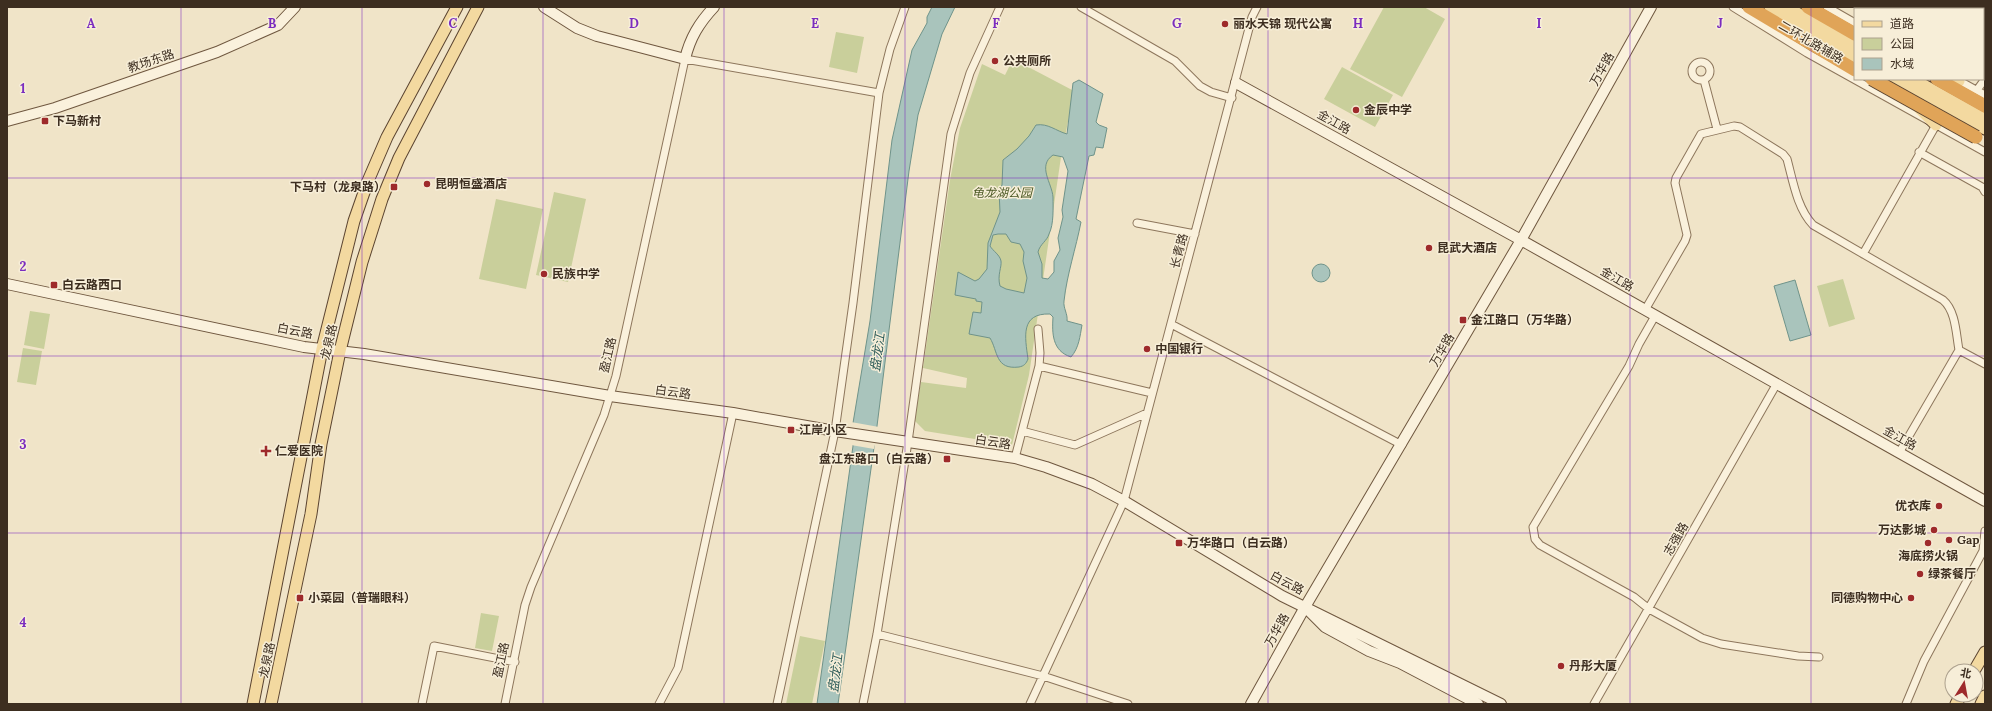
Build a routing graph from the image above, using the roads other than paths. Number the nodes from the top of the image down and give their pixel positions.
1 (294, 7) edge
2 (457, 7) edge
3 (478, 7) edge
4 (544, 7) edge
5 (714, 7) edge
6 (905, 7) edge
7 (1000, 7) edge
8 (1081, 7) edge
9 (1257, 7) edge
10 (1651, 7) edge
11 (1732, 7) edge
12 (1749, 7) edge
13 (1770, 7) edge
14 (1786, 7) edge
15 (1808, 7) edge
16 (1826, 7) edge
17 (1854, 22) edge
18 (1854, 33) edge
19 (1854, 46) edge
20 (1854, 56) edge
21 (685, 59) junction
22 (1854, 69) edge
23 (1854, 79) edge
24 (1985, 79) edge
25 (1704, 80) dead end
26 (1855, 80) edge
27 (1874, 80) edge
28 (1895, 80) edge
29 (1896, 80) edge
30 (1915, 80) edge
31 (1939, 80) edge
32 (1956, 80) edge
33 (1236, 83) junction
34 (1977, 90) junction
35 (879, 93) junction
36 (1985, 95) edge
37 (1232, 98) junction
38 (1985, 106) edge
39 (1985, 119) edge
40 (7, 121) edge
41 (1936, 125) junction
42 (1985, 128) edge
43 (1717, 129) junction
44 (1985, 142) edge
45 (1919, 152) junction
46 (1985, 152) edge
47 (1985, 192) edge
48 (1137, 223) dead end
49 (1195, 234) junction
50 (1522, 240) junction
51 (1863, 254) junction
52 (7, 284) edge
53 (1645, 310) junction
54 (1655, 316) junction
55 (1171, 324) junction
56 (1038, 329) dead end
57 (322, 349) junction
58 (1959, 350) junction
59 (340, 351) junction
60 (1985, 364) edge
61 (1039, 366) junction
62 (1776, 385) junction
63 (1152, 393) junction
64 (610, 396) junction
65 (733, 413) junction
66 (1148, 413) junction
67 (835, 431) junction
68 (1022, 431) junction
69 (908, 442) junction
70 (1402, 444) junction
71 (1899, 453) junction
72 (1015, 458) junction
73 (1124, 501) junction
74 (1985, 501) edge
75 (1985, 531) edge
76 (1305, 607) junction
77 (1649, 609) junction
78 (877, 634) junction
79 (1985, 652) edge
80 (1820, 657) dead end
81 (514, 662) junction
82 (1979, 663) edge
83 (1043, 676) junction
84 (1985, 696) edge
85 (1465, 701) edge
86 (253, 704) edge
87 (271, 704) edge
88 (422, 704) edge
89 (505, 704) edge
90 (659, 704) edge
91 (777, 704) edge
92 (865, 704) edge
93 (1030, 704) edge
94 (1128, 704) edge
95 (1251, 704) edge
96 (1478, 704) edge
97 (1501, 704) edge
98 (1594, 704) edge
99 (1906, 704) edge
100 (1981, 704) edge

1 - 40 street, 教场东路
2 - 57 main road, 龙泉路
3 - 59 main road, 龙泉路
4 - 21 street
5 - 21 street, 盈江路
6 - 35 street
7 - 69 street
8 - 37 street
9 - 33 street, 长青路
10 - 50 street, 万华路
11 - 23 street, 二环北路辅路
12 - 22 highway
13 - 20 main road
14 - 19 main road
15 - 18 highway
16 - 17 street
21 - 35 street
21 - 64 street, 盈江路
24 - 34 street
25 - 43 street
26 - 41 street, 二环北路辅路
27 - 44 highway, bridge
28 - 41 main road
29 - 42 main road
30 - 39 main road
31 - 38 highway
32 - 34 street
33 - 37 street, 长青路
33 - 50 street, 金江路
34 - 36 street
35 - 67 street
37 - 49 street, 长青路
41 - 45 street
41 - 46 street, 二环北路辅路
43 - 51 street
43 - 53 street
45 - 47 street
45 - 51 street
48 - 49 street
49 - 55 street, 长青路
50 - 53 street, 金江路
50 - 70 street, 万华路
51 - 58 street
52 - 57 street, 白云路
53 - 54 street, 金江路
54 - 62 street, 金江路
54 - 77 street
55 - 63 street, 长青路
55 - 70 street
56 - 61 street
57 - 59 street, 白云路
57 - 86 main road, 龙泉路
58 - 60 street
58 - 71 street
59 - 64 street, 白云路
59 - 87 main road, 龙泉路
61 - 63 street
61 - 68 street
62 - 71 street, 金江路
62 - 77 street, 志强路
63 - 66 street, 长青路
64 - 65 street, 白云路
64 - 81 street, 盈江路
65 - 67 street, 白云路
65 - 90 street
66 - 68 street
66 - 73 street, 长青路
67 - 69 street, 白云路
67 - 91 street
68 - 72 street
69 - 72 street, 白云路
69 - 78 street
70 - 76 street, 万华路
71 - 74 street, 金江路
72 - 73 street, 白云路
73 - 76 street, 白云路
73 - 83 street, 长青路
75 - 99 street
76 - 85 street, 白云路
76 - 95 street, 万华路
76 - 97 street, 白云路
77 - 80 street
77 - 98 street, 志强路
78 - 83 street
78 - 92 street
79 - 82 main road
81 - 88 street
81 - 89 street, 盈江路
83 - 93 street, 长青路
83 - 94 street
84 - 100 main road
85 - 96 street, 白云路

